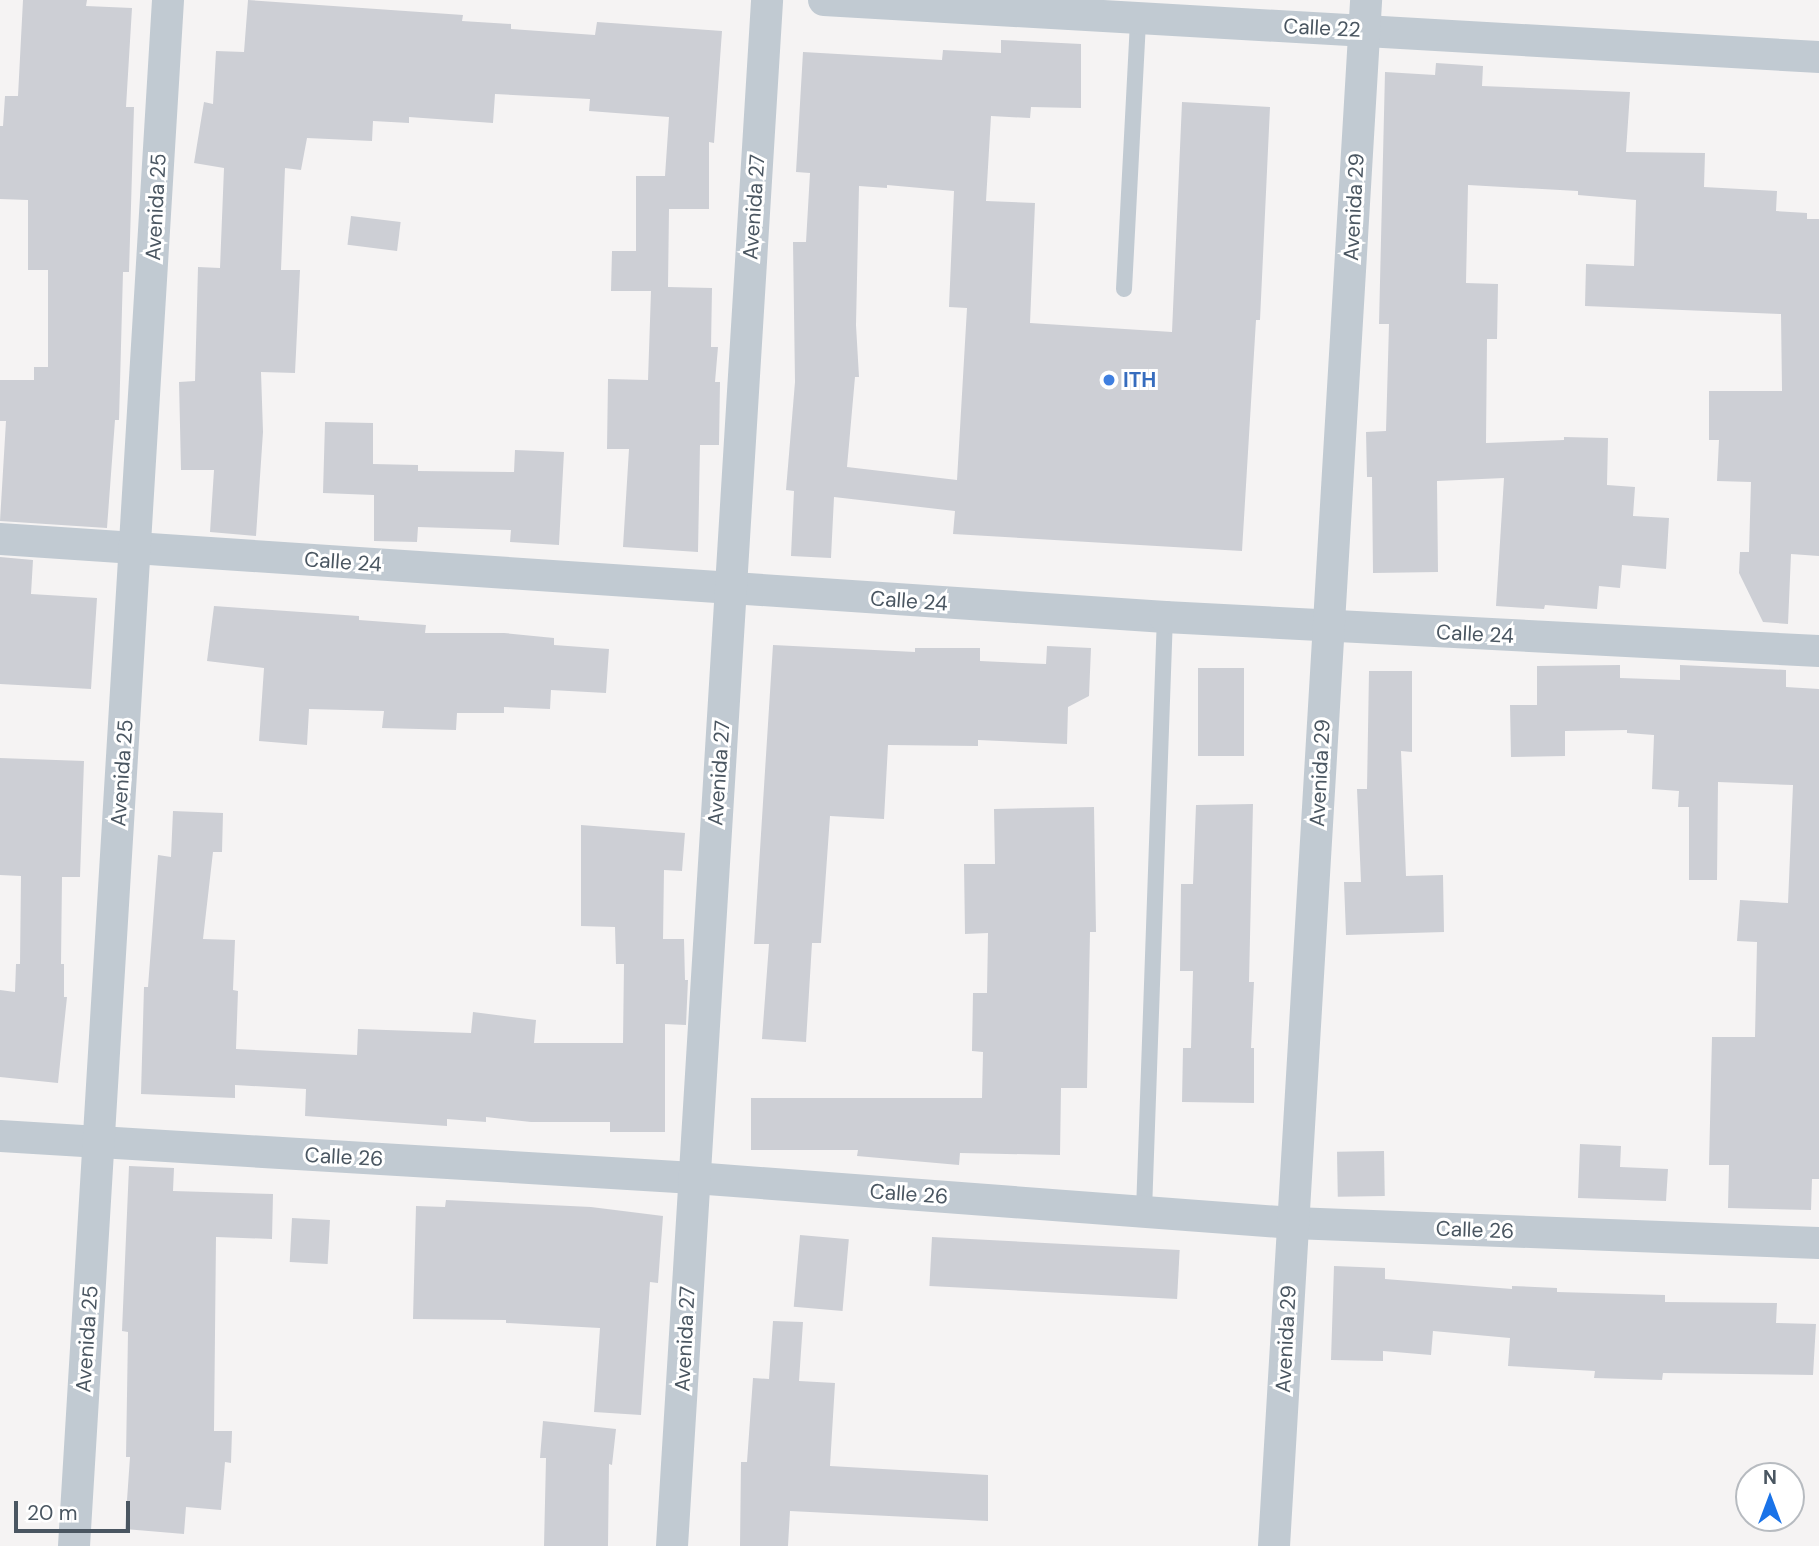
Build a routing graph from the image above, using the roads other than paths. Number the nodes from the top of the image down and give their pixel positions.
1 (168, 0) edge
2 (767, 0) edge
3 (824, 0) edge
4 (1366, 15) edge
5 (1138, 18) junction
6 (1819, 57) edge
7 (1124, 289) dead end
8 (0, 539) edge
9 (136, 547) junction
10 (731, 589) junction
11 (1165, 617) junction
12 (1329, 626) junction
13 (1819, 651) edge
14 (0, 1136) edge
15 (99, 1142) junction
16 (694, 1178) junction
17 (1144, 1211) junction
18 (1293, 1223) junction
19 (1819, 1243) edge
20 (74, 1546) edge
21 (672, 1546) edge
22 (1274, 1546) edge

1 - 9 street, Avenida 25
2 - 10 street, Avenida 27
3 - 5 street, Calle 22
4 - 5 street, Calle 22
4 - 6 street, Calle 22
4 - 12 street, Avenida 29
5 - 7 lane
8 - 9 street, Calle 24
9 - 10 street, Calle 24
9 - 15 street, Avenida 25
10 - 11 street, Calle 24
10 - 16 street, Avenida 27
11 - 12 street, Calle 24
11 - 17 lane
12 - 13 street, Calle 24
12 - 18 street, Avenida 29
14 - 15 street, Calle 26
15 - 16 street, Calle 26
15 - 20 street, Avenida 25
16 - 17 street, Calle 26
16 - 21 street, Avenida 27
17 - 18 street, Calle 26
18 - 19 street, Calle 26
18 - 22 street, Avenida 29

